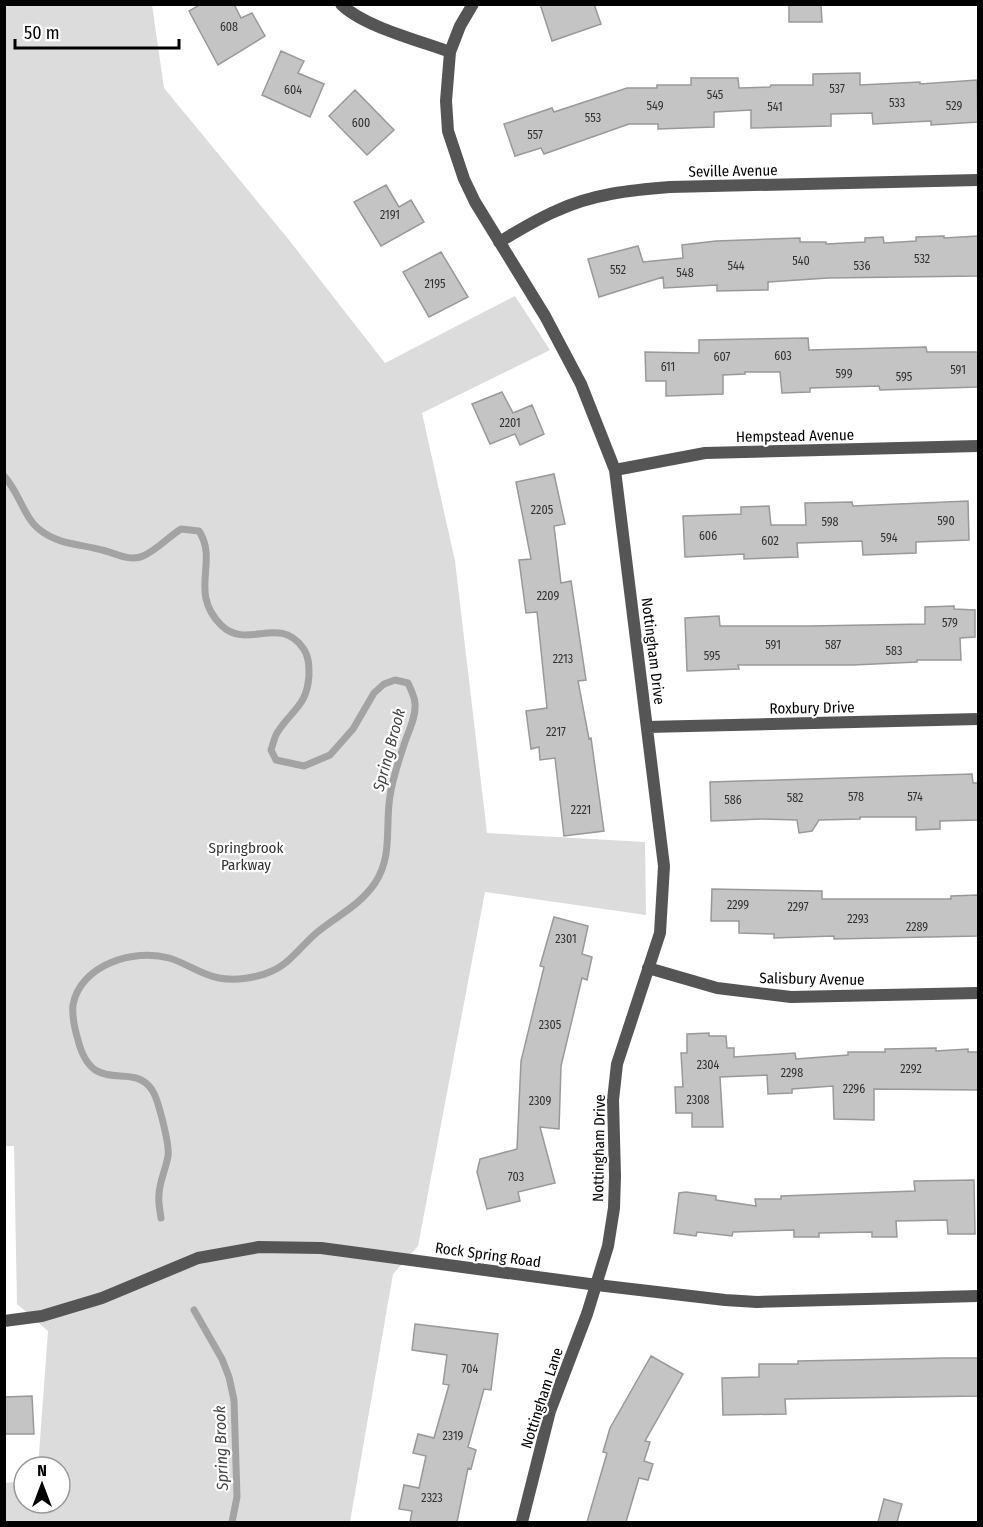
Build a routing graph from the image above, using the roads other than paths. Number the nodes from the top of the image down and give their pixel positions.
1 (341, 4) edge
2 (473, 4) edge
3 (450, 52) junction
4 (978, 180) edge
5 (499, 242) junction
6 (978, 446) edge
7 (615, 470) junction
8 (978, 719) edge
9 (647, 727) junction
10 (648, 968) junction
11 (978, 993) edge
12 (597, 1285) junction
13 (978, 1296) edge
14 (4, 1320) edge
15 (522, 1522) edge

1 - 3 street
2 - 3 street, Nottingham Drive
3 - 5 street, Nottingham Drive
4 - 5 street, Seville Avenue
5 - 7 street, Nottingham Drive
6 - 7 street, Hempstead Avenue
7 - 9 street, Nottingham Drive
8 - 9 street, Roxbury Drive
9 - 10 street, Nottingham Drive
10 - 11 street, Salisbury Avenue
10 - 12 street, Nottingham Drive
12 - 13 street, Rock Spring Road
12 - 14 street, Rock Spring Road
12 - 15 street, Nottingham Lane

